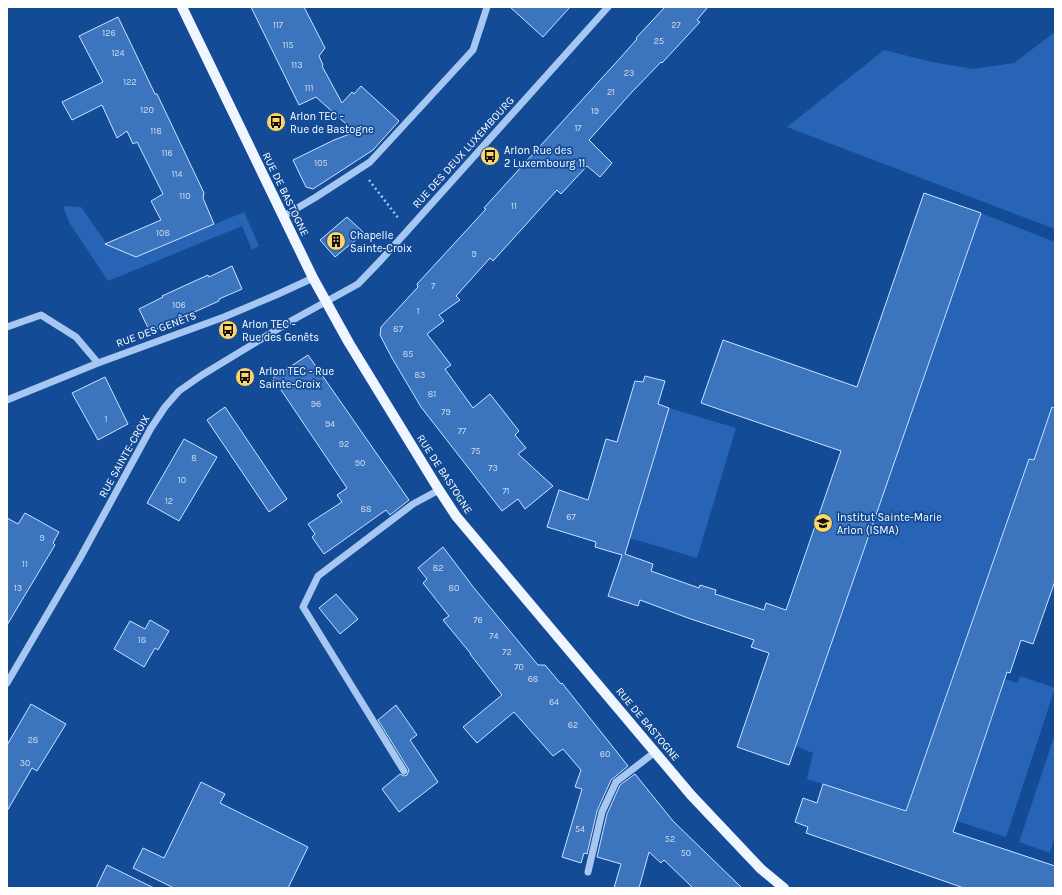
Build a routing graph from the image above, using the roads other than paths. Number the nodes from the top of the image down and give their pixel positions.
1 (182, 7) edge
2 (487, 7) edge
3 (608, 7) edge
4 (284, 216) junction
5 (313, 278) junction
6 (326, 303) junction
7 (7, 327) edge
8 (98, 363) junction
9 (7, 400) edge
10 (439, 490) junction
11 (7, 683) edge
12 (655, 752) junction
13 (404, 771) dead end
14 (588, 872) dead end
15 (784, 888) edge

1 - 4 main road, RUE DE BASTOGNE
2 - 4 street
3 - 6 street, RUE DES DEUX LUXEMBOURG
4 - 5 main road, RUE DE BASTOGNE
5 - 6 main road, RUE DE BASTOGNE
5 - 8 street, RUE DES GENÊTS
6 - 10 main road, RUE DE BASTOGNE
6 - 11 street, RUE SAINTE-CROIX
7 - 8 street
8 - 9 street, RUE DES GENÊTS
10 - 12 main road, RUE DE BASTOGNE
10 - 13 street
12 - 14 street
12 - 15 main road, RUE DE BASTOGNE

